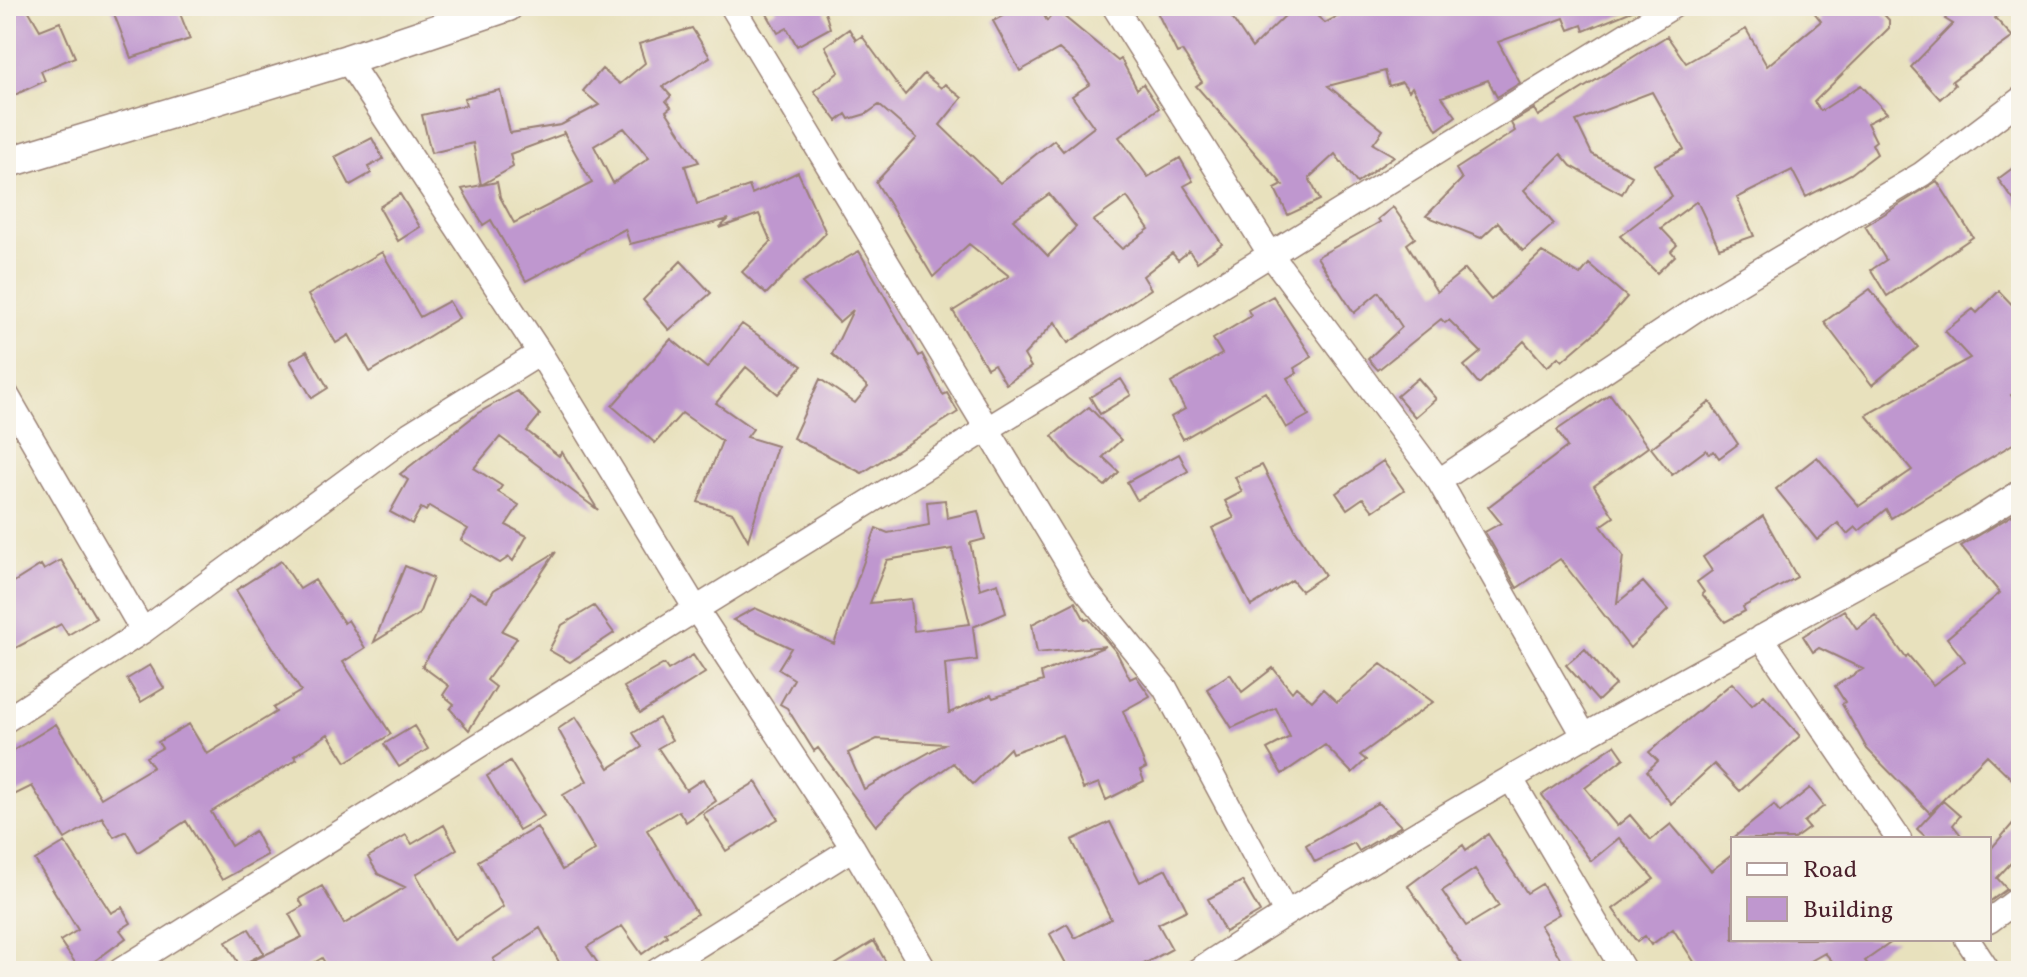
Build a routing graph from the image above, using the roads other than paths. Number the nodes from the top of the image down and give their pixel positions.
1 (508, 6) edge
2 (732, 6) edge
3 (1114, 6) edge
4 (1673, 6) edge
5 (347, 60) junction
6 (2021, 99) edge
7 (6, 163) edge
8 (1271, 255) junction
9 (540, 353) junction
10 (6, 394) edge
11 (985, 431) junction
12 (1439, 481) junction
13 (2021, 492) edge
14 (696, 609) junction
15 (143, 631) junction
16 (1761, 637) junction
17 (6, 720) edge
18 (1585, 737) junction
19 (1511, 779) junction
20 (1898, 837) edge
21 (853, 848) junction
22 (2021, 897) edge
23 (1286, 913) junction
24 (1991, 920) edge
25 (1968, 941) edge
26 (120, 971) edge
27 (657, 971) edge
28 (925, 971) edge
29 (1197, 971) edge
30 (1624, 971) edge
31 (1988, 971) edge

1 - 5 street
2 - 11 street
3 - 8 street
4 - 8 street
5 - 7 street
5 - 9 street
6 - 12 street
8 - 11 street
8 - 12 street
9 - 14 street
9 - 15 street
10 - 15 street
11 - 14 street
11 - 23 street
12 - 18 street
13 - 16 street
14 - 21 street
14 - 26 street
15 - 17 street
16 - 18 street
16 - 20 street
18 - 19 street
19 - 23 street
19 - 30 street
21 - 27 street
21 - 28 street
22 - 24 street
23 - 29 street
25 - 31 street

